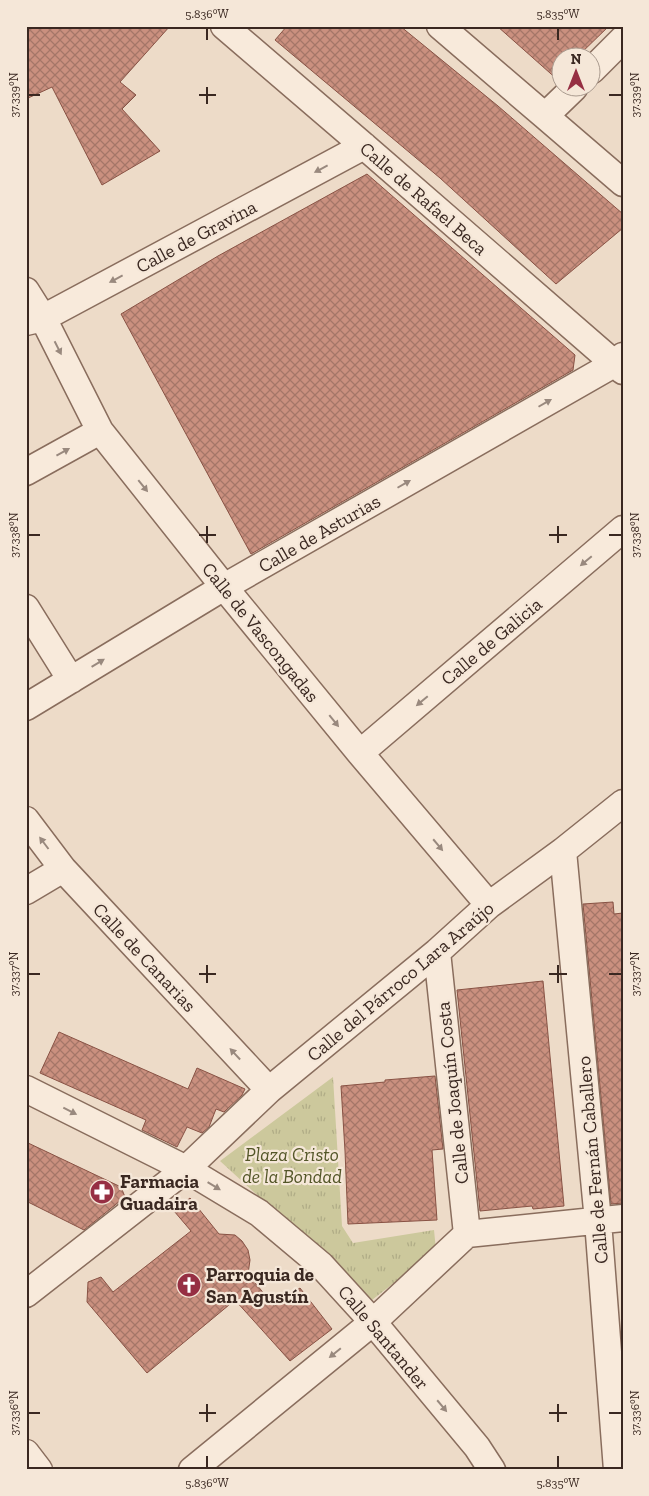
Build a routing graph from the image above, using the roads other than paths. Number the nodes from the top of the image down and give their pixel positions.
1 (440, 26) edge
2 (241, 30) edge
3 (623, 40) edge
4 (602, 60) edge
5 (564, 98) edge
6 (545, 116) junction
7 (364, 146) junction
8 (623, 183) edge
9 (26, 290) edge
10 (35, 320) edge
11 (620, 364) edge
12 (100, 432) junction
13 (26, 472) edge
14 (623, 529) edge
15 (224, 587) junction
16 (26, 608) edge
17 (71, 680) junction
18 (26, 707) edge
19 (360, 753) junction
20 (623, 802) edge
21 (26, 820) edge
22 (563, 851) junction
23 (64, 869) junction
24 (26, 891) edge
25 (489, 905) junction
26 (437, 952) junction
27 (26, 1088) edge
28 (269, 1090) junction
29 (186, 1169) junction
30 (610, 1219) edge
31 (467, 1234) junction
32 (26, 1294) edge
33 (373, 1322) junction
34 (26, 1453) edge
35 (40, 1470) edge
36 (192, 1470) edge
37 (492, 1470) edge
38 (618, 1470) edge

1 - 6 street
2 - 7 street, Calle de Rafael Beca
3 - 4 street
5 - 6 street
6 - 8 street
7 -> 10 street, Calle de Gravina
7 - 11 street, Calle de Rafael Beca
9 - 10 street, Calle de Vascongadas
10 -> 12 street, Calle de Vascongadas
15 -> 11 street, Calle de Asturias
13 -> 12 street
12 -> 15 street, Calle de Vascongadas
14 -> 19 street, Calle de Galicia
17 -> 15 street, Calle de Asturias
15 -> 19 street, Calle de Vascongadas
16 - 17 street
17 - 18 street, Calle de Asturias
19 -> 25 street, Calle de Vascongadas
20 - 22 street, Calle del Párroco Lara Araújo
23 -> 21 street, Calle de Canarias
22 - 25 street, Calle del Párroco Lara Araújo
22 - 30 street, Calle de Fernán Caballero
23 - 24 street
28 -> 23 street, Calle de Canarias
25 - 26 street, Calle del Párroco Lara Araújo
26 - 28 street, Calle del Párroco Lara Araújo
26 - 31 street, Calle de Joaquín Costa
27 -> 29 street, Calle Santander
28 - 29 street, Calle del Párroco Lara Araújo
29 - 32 street, Calle del Párroco Lara Araújo
29 -> 33 street, Calle Santander
30 - 31 street
30 - 38 street, Calle de Fernán Caballero
31 - 33 street
33 -> 36 street
33 -> 37 street, Calle Santander
34 - 35 street

